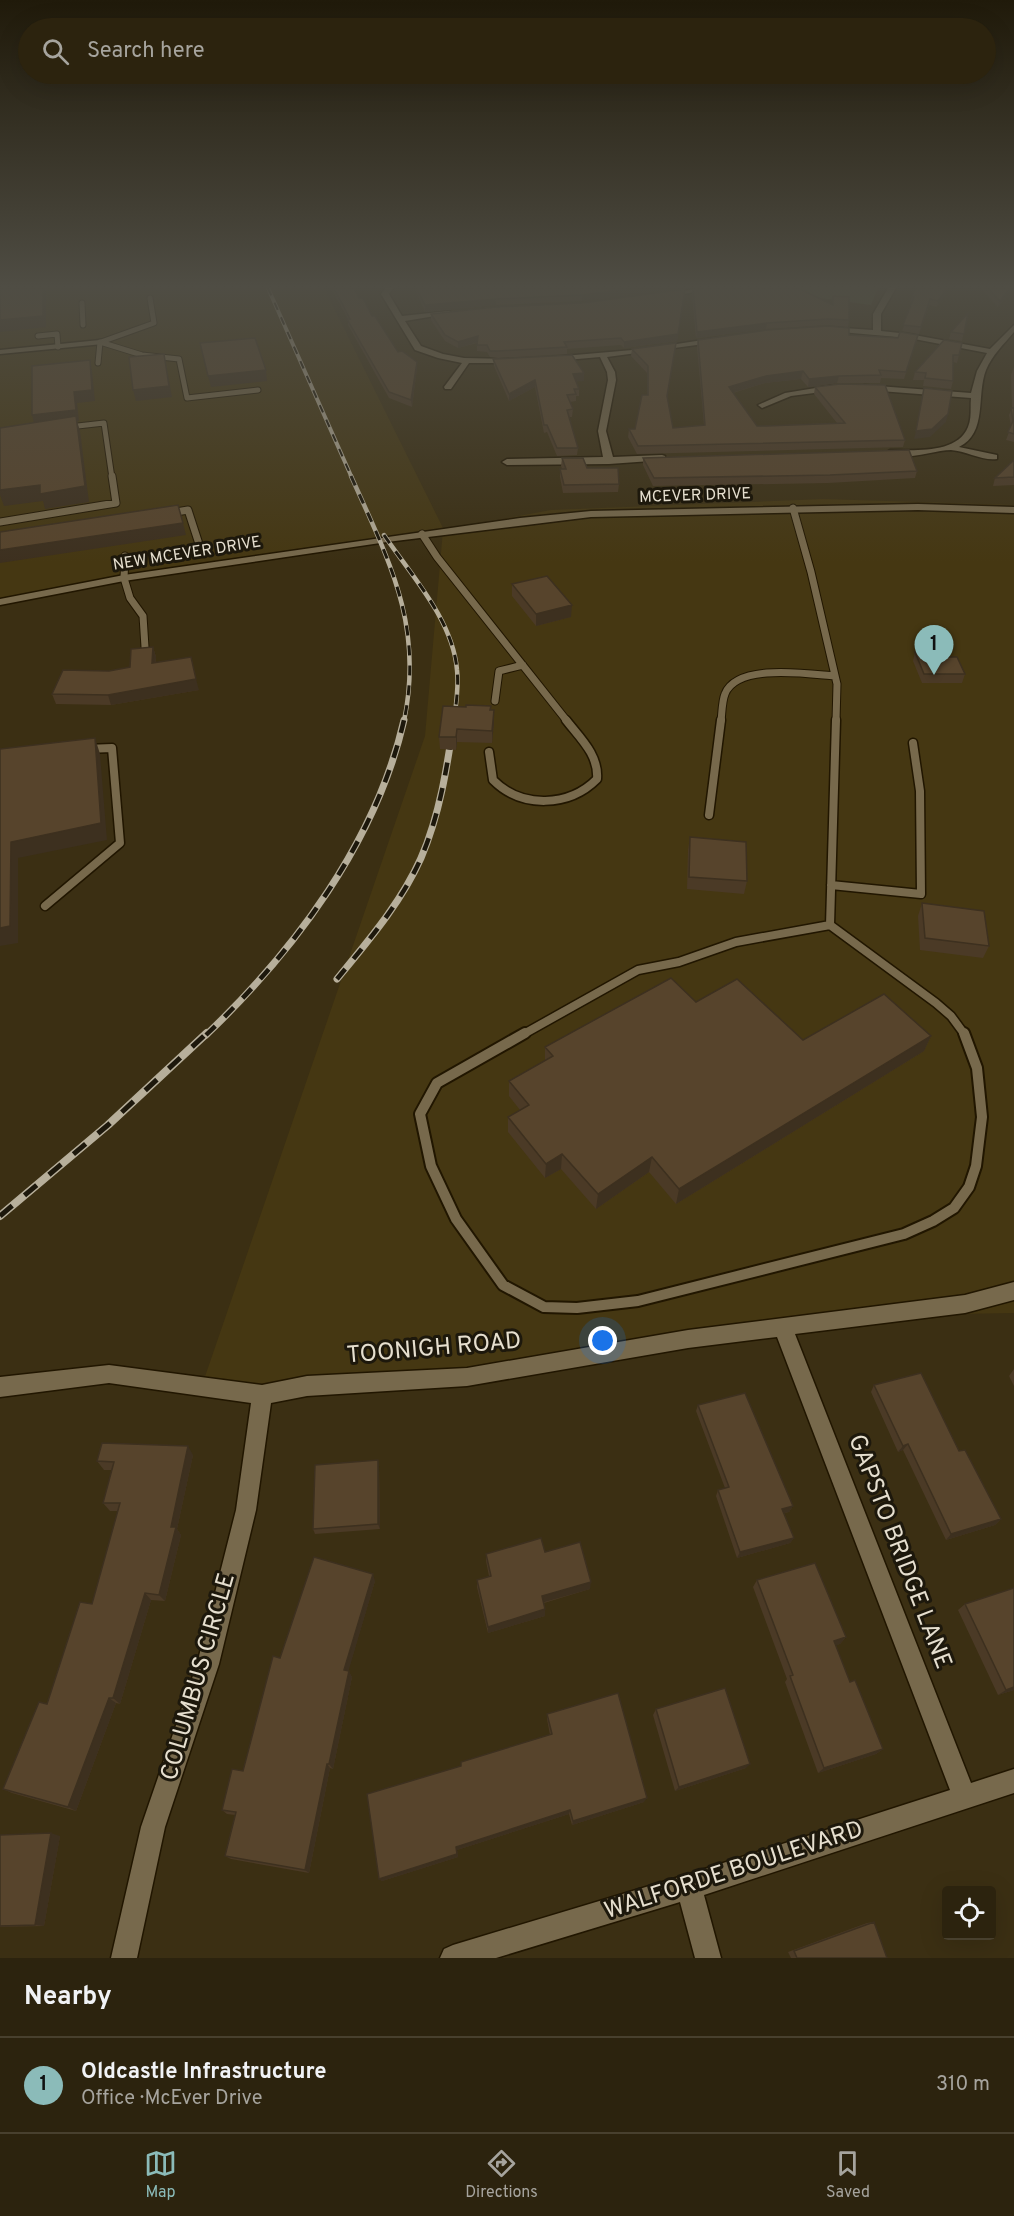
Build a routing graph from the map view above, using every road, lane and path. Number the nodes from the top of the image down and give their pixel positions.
1 (184, 379) edge
2 (454, 379) edge
3 (612, 379) edge
4 (979, 379) edge
5 (448, 387) dead end
6 (258, 390) dead end
7 (975, 396) junction
8 (762, 405) dead end
9 (57, 429) edge
10 (948, 447) junction
11 (877, 453) edge
12 (671, 457) edge
13 (994, 457) dead end
14 (609, 461) junction
15 (507, 462) dead end
16 (793, 508) junction
17 (1014, 510) edge
18 (165, 513) edge
19 (0, 522) edge
20 (422, 534) junction
21 (379, 540) joint
22 (199, 544) dead end
23 (125, 556) dead end
24 (124, 578) junction
25 (0, 602) edge
26 (145, 647) edge
27 (523, 664) junction
28 (834, 676) junction
29 (495, 701) dead end
30 (913, 743) dead end
31 (80, 749) edge
32 (489, 752) dead end
33 (710, 815) dead end
34 (831, 885) junction
35 (45, 906) dead end
36 (830, 925) junction
37 (1014, 1291) edge
38 (783, 1327) junction
39 (0, 1387) edge
40 (262, 1395) junction
41 (1014, 1781) edge
42 (965, 1797) junction
43 (689, 1887) junction
44 (124, 1958) edge
45 (453, 1958) edge
46 (708, 1958) edge

1 - 6 lane
2 - 5 street
3 - 14 street
4 - 7 street
7 - 8 street
7 - 10 street
9 - 19 lane
10 - 11 street
10 - 13 street
12 - 14 street
14 - 15 street
16 - 17 street, MCEVER DRIVE
16 - 20 street, MCEVER DRIVE
16 - 28 lane
18 - 22 lane
20 - 21 street, MCEVER DRIVE
20 - 27 lane
21 - 24 street, NEW MCEVER DRIVE
23 - 24 lane
24 - 25 street, NEW MCEVER DRIVE
24 - 26 lane
27 - 29 lane
27 - 32 lane
28 - 33 lane
28 - 34 lane
30 - 34 lane
31 - 35 lane
34 - 36 lane
36 - 36 lane
37 - 38 street, TOONIGH ROAD
38 - 40 street, TOONIGH ROAD
38 - 42 street, GAPSTO BRIDGE LANE
39 - 40 street, TOONIGH ROAD
40 - 44 street, COLUMBUS CIRCLE
41 - 42 street, WALFORDE BOULEVARD
42 - 43 street, WALFORDE BOULEVARD
43 - 45 street, WALFORDE BOULEVARD
43 - 46 street

